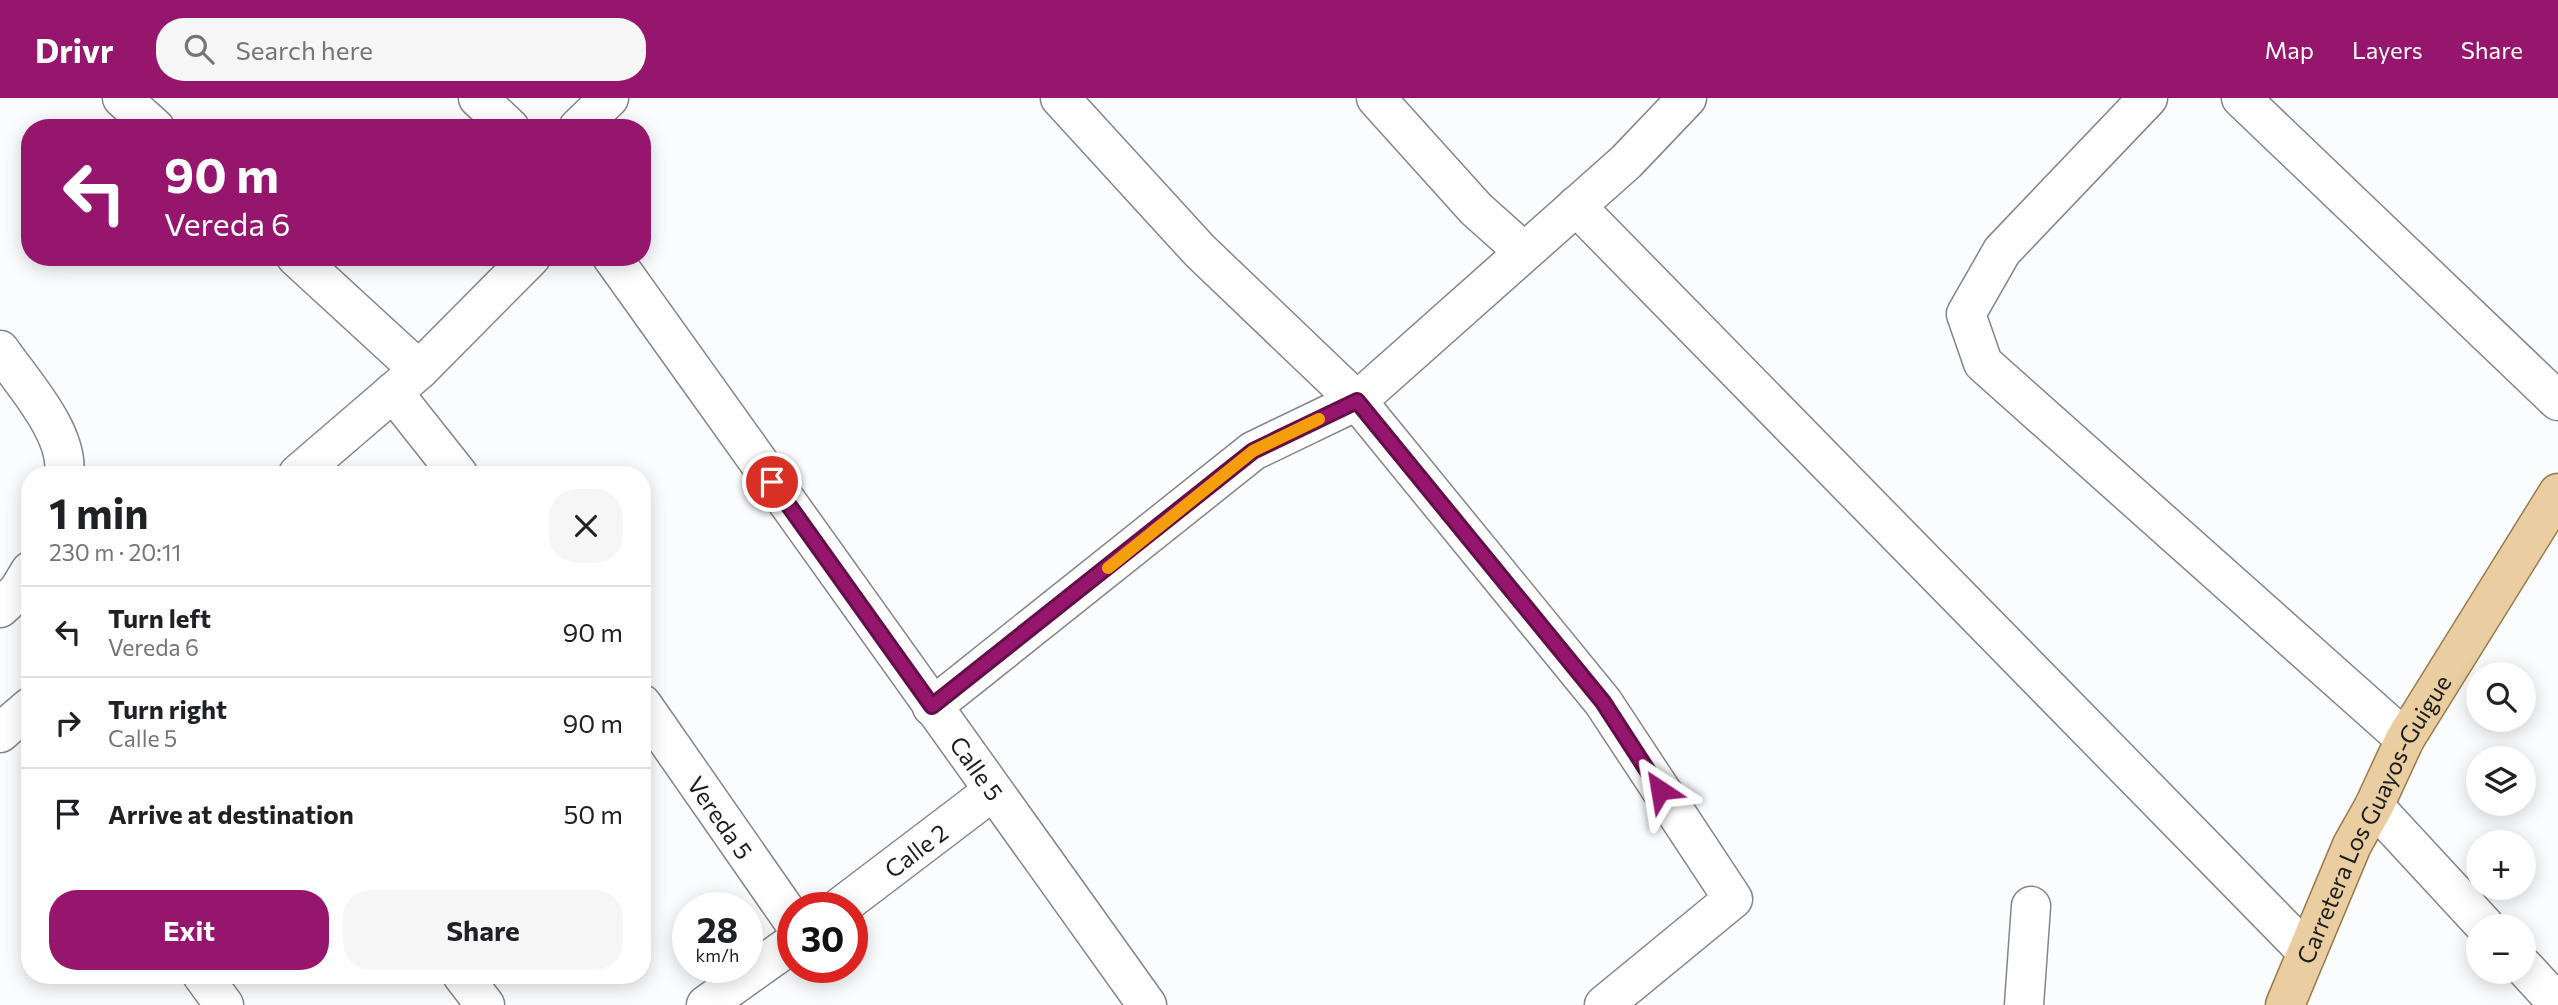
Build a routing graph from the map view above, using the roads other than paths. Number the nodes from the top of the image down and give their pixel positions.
1 (122, 98) edge
2 (478, 98) edge
3 (609, 98) edge
4 (1060, 98) edge
5 (1376, 98) edge
6 (1687, 98) edge
7 (2241, 98) edge
8 (2131, 104) edge
9 (145, 119) edge
10 (500, 119) edge
11 (587, 119) edge
12 (1576, 206) junction
13 (1523, 251) junction
14 (304, 266) edge
15 (522, 266) edge
16 (618, 266) edge
17 (0, 350) edge
18 (406, 381) junction
19 (1357, 401) junction
20 (2558, 401) edge
21 (65, 466) edge
22 (307, 466) edge
23 (454, 466) edge
24 (2557, 498) edge
25 (21, 586) edge
26 (0, 608) edge
27 (932, 706) junction
28 (651, 722) edge
29 (2405, 739) junction
30 (993, 791) junction
31 (2374, 806) junction
32 (860, 892) edge
33 (777, 899) edge
34 (2031, 906) dead end
35 (2474, 914) edge
36 (2307, 952) junction
37 (777, 954) edge
38 (2536, 980) edge
39 (209, 984) edge
40 (469, 984) edge
41 (1130, 999) edge
42 (2558, 1004) edge
43 (224, 1005) edge
44 (485, 1005) edge
45 (706, 1005) edge
46 (1604, 1005) edge
47 (2024, 1005) edge
48 (2285, 1005) edge

1 - 9 street
2 - 10 street
3 - 11 street
4 - 19 street
5 - 13 street
6 - 12 street
7 - 20 street
8 - 29 street
12 - 13 street
12 - 36 street
13 - 19 street
14 - 18 street
15 - 18 street
16 - 27 street, Calle 5
17 - 21 street
18 - 22 street
18 - 23 street
19 - 27 street
19 - 46 street
24 - 29 main road, Carretera Los Guayos-Guigue
25 - 26 street
27 - 30 street, Calle 5
28 - 33 street, Vereda 5
29 - 31 main road, Carretera Los Guayos-Guigue
30 - 32 street, Calle 2
30 - 41 street, Calle 5
31 - 35 street
31 - 36 main road, Carretera Los Guayos-Guigue
34 - 47 street
36 - 48 main road, Carretera Los Guayos-Guigue
37 - 45 street
38 - 42 street
39 - 43 street
40 - 44 street

